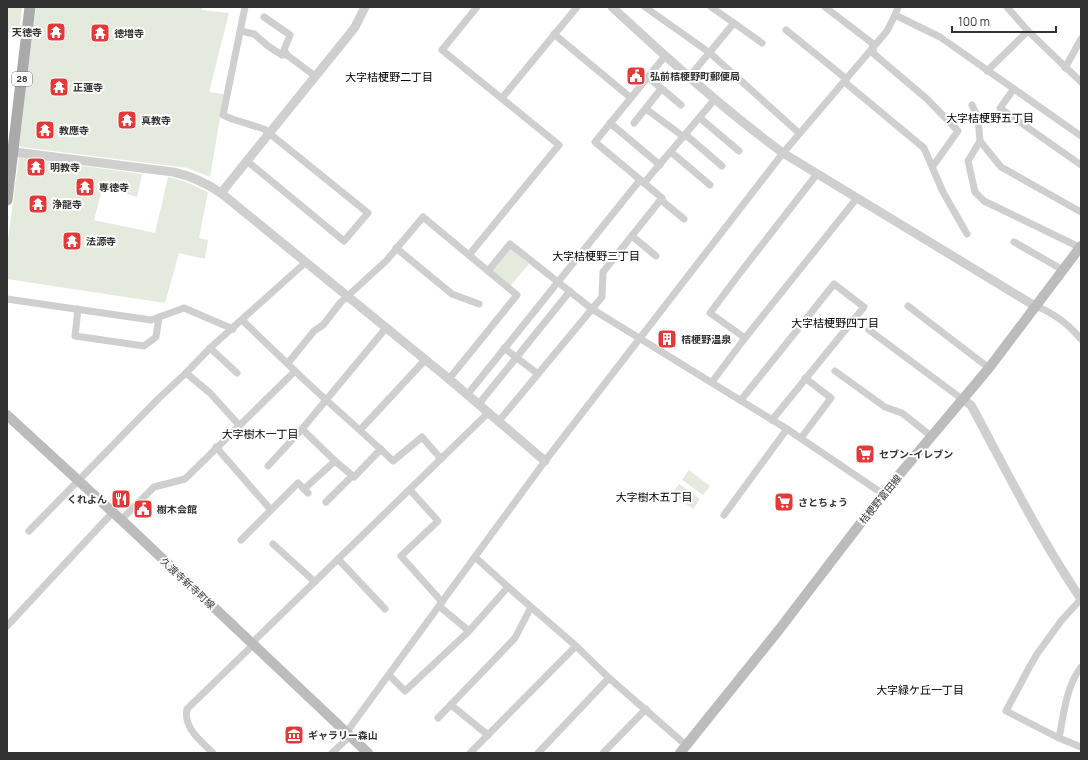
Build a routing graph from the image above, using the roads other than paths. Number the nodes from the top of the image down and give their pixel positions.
1 (30, 7) edge
2 (245, 7) edge
3 (365, 7) edge
4 (477, 7) edge
5 (577, 7) edge
6 (612, 7) edge
7 (645, 7) edge
8 (711, 7) edge
9 (825, 7) edge
10 (898, 7) edge
11 (1007, 7) edge
12 (895, 15) junction
13 (264, 17) dead end
14 (734, 24) junction
15 (786, 30) dead end
16 (241, 31) junction
17 (1028, 31) junction
18 (554, 34) junction
19 (1081, 39) edge
20 (762, 43) dead end
21 (873, 49) junction
22 (710, 53) junction
23 (287, 55) junction
24 (665, 56) junction
25 (1065, 68) junction
26 (987, 70) junction
27 (316, 76) junction
28 (648, 77) junction
29 (689, 77) junction
30 (845, 81) junction
31 (1081, 82) edge
32 (661, 89) junction
33 (1013, 90) junction
34 (502, 98) junction
35 (631, 98) junction
36 (715, 99) junction
37 (681, 105) dead end
38 (972, 105) dead end
39 (646, 108) junction
40 (700, 118) junction
41 (634, 123) dead end
42 (610, 124) junction
43 (269, 133) junction
44 (799, 133) junction
45 (685, 136) junction
46 (1081, 136) edge
47 (980, 141) junction
48 (739, 151) dead end
49 (10, 152) edge
50 (671, 152) junction
51 (783, 153) junction
52 (247, 161) junction
53 (660, 165) junction
54 (1081, 165) edge
55 (722, 166) dead end
56 (933, 166) junction
57 (817, 174) junction
58 (642, 181) junction
59 (710, 185) dead end
60 (222, 193) junction
61 (857, 198) junction
62 (7, 200) edge
63 (661, 200) junction
64 (1081, 212) edge
65 (684, 219) dead end
66 (967, 234) dead end
67 (632, 236) junction
68 (1014, 242) dead end
69 (396, 248) junction
70 (1080, 249) edge
71 (469, 255) junction
72 (656, 256) dead end
73 (306, 262) junction
74 (1063, 270) junction
75 (488, 271) junction
76 (558, 281) junction
77 (570, 291) junction
78 (347, 296) junction
79 (7, 300) edge
80 (479, 304) dead end
81 (908, 306) dead end
82 (1035, 306) junction
83 (78, 309) junction
84 (592, 309) junction
85 (159, 317) junction
86 (242, 320) junction
87 (386, 328) junction
88 (233, 329) junction
89 (869, 330) dead end
90 (641, 337) junction
91 (745, 338) junction
92 (1081, 338) edge
93 (210, 348) junction
94 (504, 348) junction
95 (517, 358) junction
96 (425, 360) junction
97 (288, 363) junction
98 (989, 368) junction
99 (295, 371) junction
100 (836, 371) dead end
101 (186, 373) junction
102 (237, 373) dead end
103 (538, 374) junction
104 (805, 378) junction
105 (449, 379) junction
106 (712, 382) junction
107 (466, 394) junction
108 (962, 399) junction
109 (741, 400) junction
110 (326, 401) junction
111 (478, 405) junction
112 (488, 413) junction
113 (7, 415) edge
114 (772, 420) junction
115 (498, 422) junction
116 (239, 425) junction
117 (302, 429) junction
118 (787, 429) junction
119 (360, 430) junction
120 (931, 436) junction
121 (801, 438) junction
122 (216, 447) junction
123 (381, 450) junction
124 (441, 459) junction
125 (335, 461) junction
126 (545, 461) junction
127 (268, 466) dead end
128 (352, 476) junction
129 (78, 480) junction
130 (410, 490) junction
131 (883, 494) junction
132 (326, 502) dead end
133 (271, 510) junction
134 (113, 512) junction
135 (724, 515) dead end
136 (121, 520) junction
137 (29, 531) dead end
138 (241, 540) dead end
139 (273, 544) dead end
140 (475, 556) junction
141 (338, 559) junction
142 (315, 582) junction
143 (508, 587) junction
144 (1081, 599) edge
145 (441, 604) junction
146 (531, 607) junction
147 (385, 609) dead end
148 (7, 626) edge
149 (468, 632) junction
150 (253, 645) junction
151 (576, 646) junction
152 (1081, 667) edge
153 (389, 675) junction
154 (609, 678) junction
155 (451, 706) junction
156 (646, 709) junction
157 (438, 718) dead end
158 (348, 735) junction
159 (488, 735) junction
160 (1059, 738) junction
161 (1081, 747) edge
162 (683, 751) edge
163 (213, 753) edge
164 (332, 753) edge
165 (368, 753) edge
166 (470, 753) edge
167 (538, 753) edge
168 (603, 753) edge

1 - 49 main road, 28
2 - 16 street
3 - 27 street
4 - 34 street
5 - 18 street
6 - 24 street
7 - 22 street
8 - 14 street
9 - 21 street
10 - 12 street
11 - 17 street
12 - 21 street
12 - 26 street
13 - 23 street
14 - 20 street
14 - 22 street
15 - 30 street
16 - 23 street
16 - 43 street
17 - 25 street
17 - 26 street
18 - 34 street
18 - 35 street
19 - 25 street
21 - 30 street
21 - 56 street
22 - 29 street
22 - 44 street
23 - 27 street
24 - 28 street
24 - 29 street
25 - 31 street
26 - 33 street
27 - 43 street
28 - 32 street
28 - 35 street
29 - 36 street
30 - 44 street
30 - 56 street
32 - 37 street
32 - 39 street
33 - 46 street
33 - 54 street
34 - 71 street
35 - 42 street
36 - 40 street
36 - 51 street
38 - 47 street
39 - 41 street
39 - 45 street
40 - 45 street
40 - 48 street
42 - 53 street
42 - 58 street
43 - 52 street
43 - 52 street
44 - 51 street
45 - 50 street
45 - 55 street
47 - 64 street
47 - 70 street
49 - 60 street
49 - 62 main road, 28
50 - 53 street
50 - 59 street
51 - 57 street
51 - 90 street
52 - 60 street
53 - 58 street
56 - 66 street
57 - 61 street
57 - 91 street
58 - 63 street
58 - 76 street
60 - 73 street
61 - 82 street
61 - 91 street
63 - 65 street
63 - 67 street
67 - 72 street
67 - 84 street
68 - 74 street
69 - 71 street
69 - 78 street
69 - 80 street
70 - 74 main road, 桔梗野富田線
71 - 75 street
73 - 78 street
73 - 86 street
74 - 82 main road, 桔梗野富田線
75 - 76 street
75 - 105 street
76 - 77 street
76 - 94 street
77 - 84 street
77 - 95 street
78 - 87 street
78 - 97 street
79 - 83 street
81 - 98 street
82 - 92 street
82 - 98 main road, 桔梗野富田線
83 - 85 street
83 - 85 street
84 - 90 street
84 - 103 street
85 - 88 street
86 - 88 street
86 - 97 street
87 - 96 street
87 - 110 street
88 - 93 street
89 - 108 street
90 - 106 street
90 - 126 street
91 - 106 street
93 - 101 street
93 - 102 street
94 - 95 street
94 - 107 street
95 - 103 street
95 - 111 street
96 - 105 street
96 - 119 street
97 - 99 street
98 - 108 main road, 桔梗野富田線
99 - 110 street
99 - 116 street
100 - 120 street
101 - 116 street
101 - 129 street
103 - 115 street
104 - 109 street
104 - 114 street
104 - 121 street
105 - 107 street
106 - 109 street
107 - 111 street
108 - 120 main road, 桔梗野富田線
108 - 144 street
109 - 114 street
110 - 117 street
110 - 119 street
111 - 112 street
112 - 115 street
112 - 124 street
113 - 129 main road, 久渡寺新寺町線
114 - 118 street
115 - 126 street
116 - 122 street
117 - 125 street
117 - 127 street
118 - 121 street
118 - 135 street
119 - 123 street
120 - 131 main road, 桔梗野富田線
121 - 131 street
122 - 133 street
122 - 136 street
123 - 124 street
123 - 128 street
124 - 130 street
125 - 128 street
125 - 133 street
126 - 140 street
128 - 132 street
129 - 134 main road, 久渡寺新寺町線
129 - 137 street
130 - 141 street
130 - 145 street
131 - 162 main road, 桔梗野富田線
133 - 138 street
134 - 136 main road, 久渡寺新寺町線
134 - 148 street
136 - 150 main road, 久渡寺新寺町線
139 - 142 street
140 - 143 street
140 - 145 street
141 - 142 street
141 - 147 street
142 - 150 street
143 - 146 street
143 - 149 street
144 - 160 street
145 - 149 street
145 - 153 street
146 - 151 street
146 - 155 street
149 - 153 street
150 - 158 main road, 久渡寺新寺町線
150 - 163 street
151 - 154 street
151 - 159 street
152 - 160 street
153 - 158 street
154 - 156 street
154 - 167 street
155 - 157 street
155 - 159 street
156 - 162 street
156 - 168 street
158 - 164 street
158 - 165 main road, 久渡寺新寺町線
159 - 166 street
160 - 161 street

